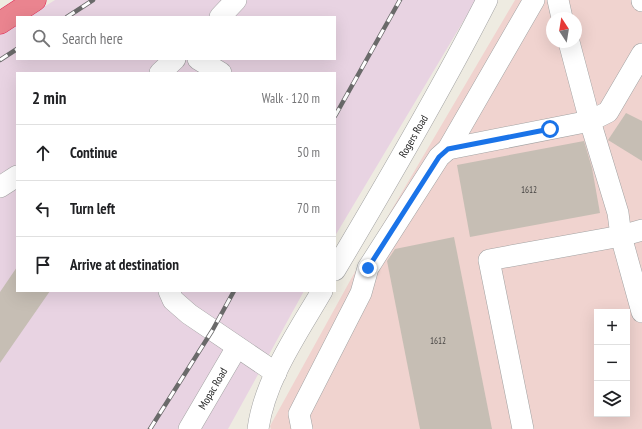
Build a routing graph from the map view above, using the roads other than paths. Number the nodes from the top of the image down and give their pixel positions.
1 (35, 0) edge
2 (236, 0) edge
3 (487, 0) edge
4 (534, 0) edge
5 (558, 0) edge
6 (561, 12) edge
7 (221, 16) edge
8 (0, 23) edge
9 (571, 48) edge
10 (642, 54) edge
11 (174, 60) edge
12 (200, 60) edge
13 (161, 72) edge
14 (219, 72) edge
15 (590, 121) junction
16 (448, 149) junction
17 (16, 177) edge
18 (0, 187) edge
19 (642, 230) edge
20 (621, 236) junction
21 (336, 268) edge
22 (637, 274) edge
23 (169, 292) edge
24 (321, 292) edge
25 (642, 312) edge
26 (237, 347) junction
27 (276, 373) junction
28 (189, 429) edge
29 (258, 429) edge
30 (302, 429) edge
31 (523, 429) edge

1 - 8 highway
2 - 7 street
3 - 21 street, Rogers Road
4 - 16 street
5 - 6 street
9 - 15 street
10 - 15 street
11 - 13 street
12 - 14 street
15 - 16 street
15 - 20 street
16 - 30 street
17 - 18 street
19 - 20 street
20 - 22 street
20 - 31 street
22 - 25 street
23 - 26 street
24 - 27 street
26 - 27 street
26 - 28 street, Mopac Road
27 - 29 street

